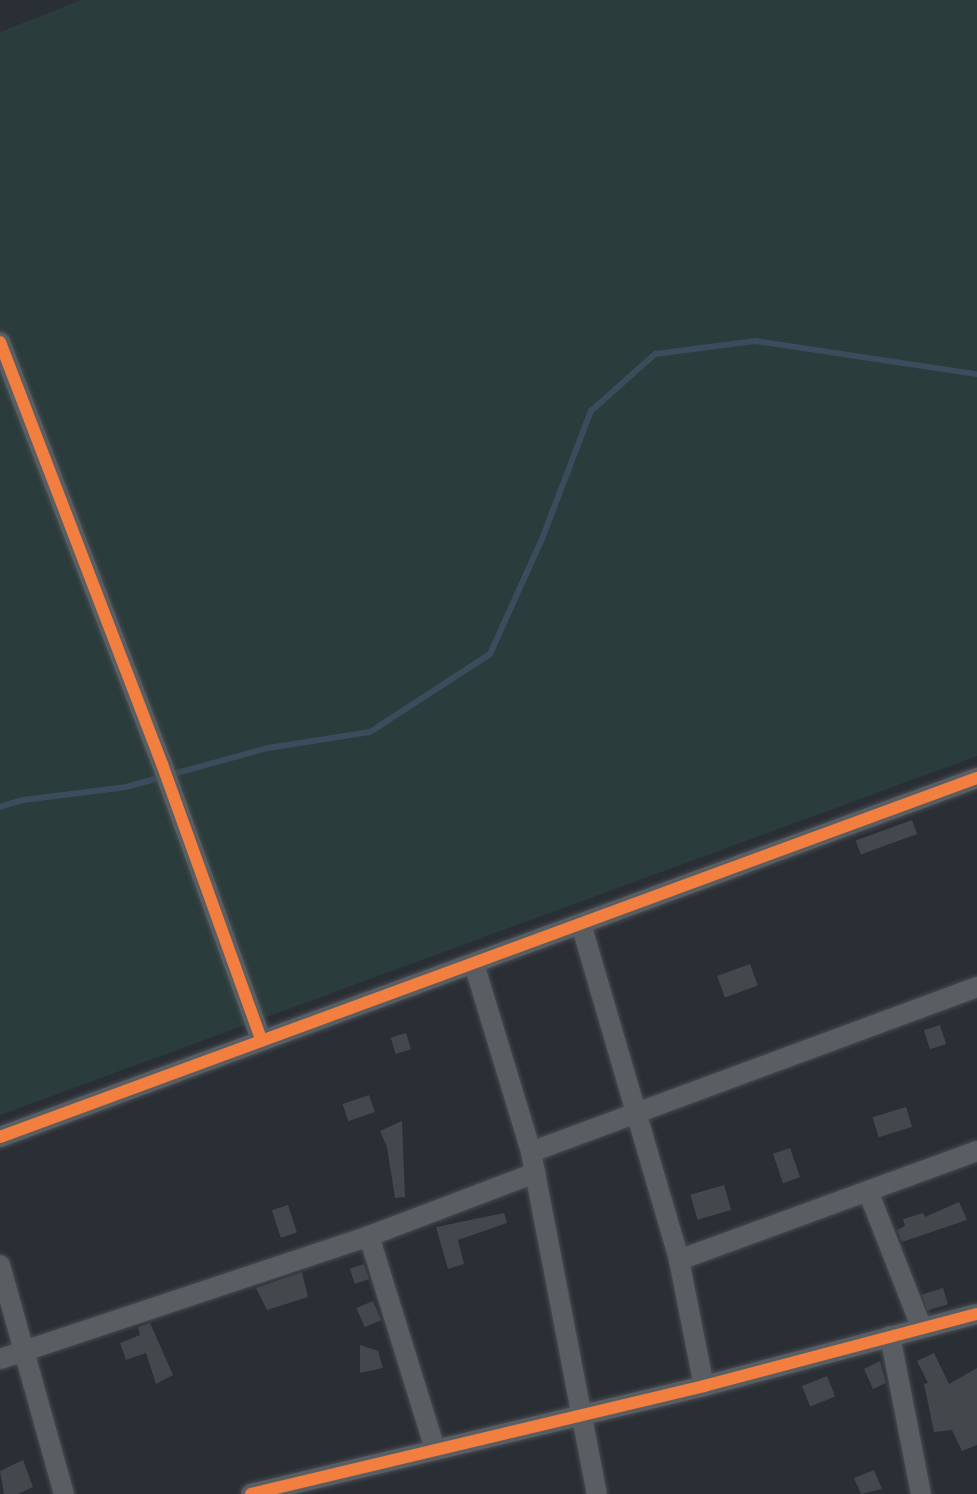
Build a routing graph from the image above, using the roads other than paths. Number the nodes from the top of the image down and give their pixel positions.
1 (0, 342) edge
2 (976, 781) edge
3 (581, 924) junction
4 (474, 964) junction
5 (977, 987) edge
6 (261, 1039) junction
7 (638, 1112) junction
8 (0, 1137) edge
9 (977, 1151) edge
10 (531, 1152) junction
11 (535, 1173) junction
12 (868, 1191) junction
13 (369, 1236) junction
14 (679, 1260) junction
15 (0, 1265) edge
16 (977, 1314) edge
17 (921, 1326) junction
18 (890, 1336) junction
19 (26, 1350) junction
20 (0, 1359) edge
21 (704, 1386) junction
22 (583, 1413) junction
23 (435, 1449) junction
24 (64, 1494) edge
25 (251, 1494) edge
26 (597, 1494) edge
27 (921, 1494) edge

1 - 6 street
2 - 3 street
3 - 4 street
3 - 7 street
4 - 6 street
4 - 10 street
5 - 7 street
6 - 8 street
7 - 10 street
7 - 14 street
9 - 12 street
10 - 11 street
11 - 13 street
11 - 22 street
12 - 14 street
12 - 17 street
13 - 19 street
13 - 23 street
14 - 21 street
15 - 19 street
16 - 17 street
17 - 18 street
18 - 21 street
18 - 27 street
19 - 20 street
19 - 24 street
21 - 22 street
22 - 23 street
22 - 26 street
23 - 25 street

